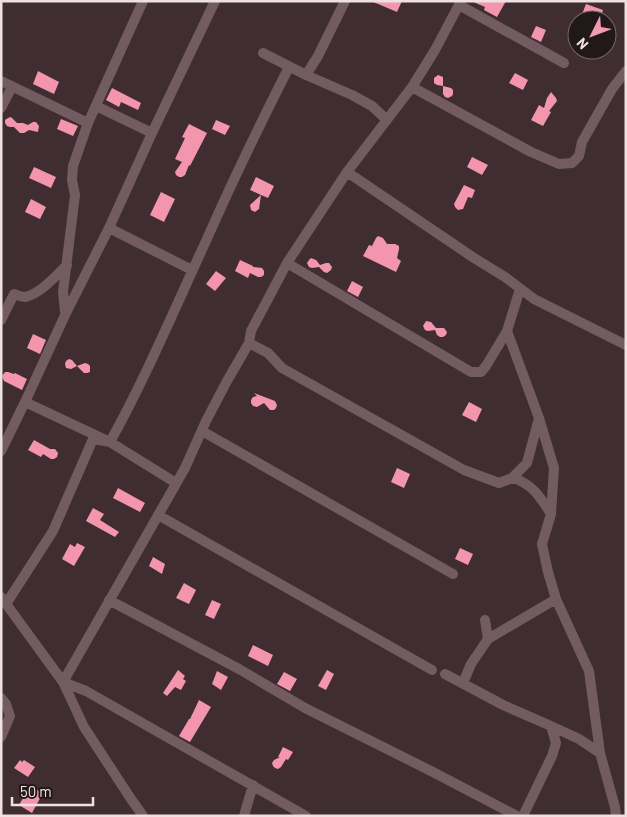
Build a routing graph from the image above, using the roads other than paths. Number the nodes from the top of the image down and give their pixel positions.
1 (143, 1) edge
2 (216, 1) edge
3 (345, 1) edge
4 (460, 3) edge
5 (263, 53) dead end
6 (564, 63) dead end
7 (289, 67) junction
8 (626, 71) edge
9 (306, 75) junction
10 (1, 81) edge
11 (12, 86) junction
12 (412, 87) junction
13 (96, 106) junction
14 (1, 108) edge
15 (387, 120) junction
16 (88, 123) junction
17 (152, 133) junction
18 (347, 172) junction
19 (109, 228) junction
20 (287, 263) junction
21 (67, 265) junction
22 (192, 270) junction
23 (520, 288) junction
24 (66, 313) junction
25 (1, 320) edge
26 (507, 331) junction
27 (249, 343) junction
28 (626, 345) edge
29 (25, 402) junction
30 (539, 418) junction
31 (202, 431) junction
32 (110, 442) junction
33 (1, 451) edge
34 (512, 478) junction
35 (176, 483) junction
36 (551, 514) junction
37 (158, 515) junction
38 (453, 574) dead end
39 (4, 600) edge
40 (110, 600) junction
41 (556, 600) junction
42 (485, 620) dead end
43 (488, 639) junction
44 (432, 670) dead end
45 (445, 674) dead end
46 (63, 682) junction
47 (463, 683) junction
48 (1, 698) edge
49 (551, 726) junction
50 (1, 737) edge
51 (600, 753) junction
52 (253, 785) junction
53 (143, 816) edge
54 (244, 816) edge
55 (306, 816) edge
56 (517, 816) edge
57 (523, 816) edge
58 (616, 816) edge

1 - 13 street
2 - 17 street
3 - 9 street
4 - 6 street
4 - 12 street
5 - 7 street
7 - 9 street
7 - 22 street
8 - 12 street
9 - 15 street
10 - 11 street
11 - 14 street
11 - 16 street
12 - 15 street
13 - 16 street
13 - 17 street
15 - 18 street
16 - 21 street
17 - 19 street
18 - 20 street
18 - 23 street
19 - 22 street
19 - 24 street
20 - 26 street
20 - 27 street
21 - 24 street
21 - 25 street
22 - 32 street
23 - 26 street
23 - 28 street
24 - 29 street
26 - 30 street
27 - 31 street
27 - 34 street
29 - 32 street
29 - 33 street
30 - 34 street
30 - 36 street
31 - 35 street
31 - 38 street
32 - 35 street
32 - 39 street
34 - 36 street
35 - 37 street
36 - 41 street
37 - 40 street
37 - 44 street
39 - 46 street
40 - 46 street
40 - 56 street
41 - 43 street
41 - 51 street
42 - 43 street
43 - 47 street
45 - 47 street
46 - 52 street
46 - 53 street
47 - 49 street
48 - 50 street
49 - 51 street
49 - 57 street
51 - 58 street
52 - 54 street
52 - 55 street

